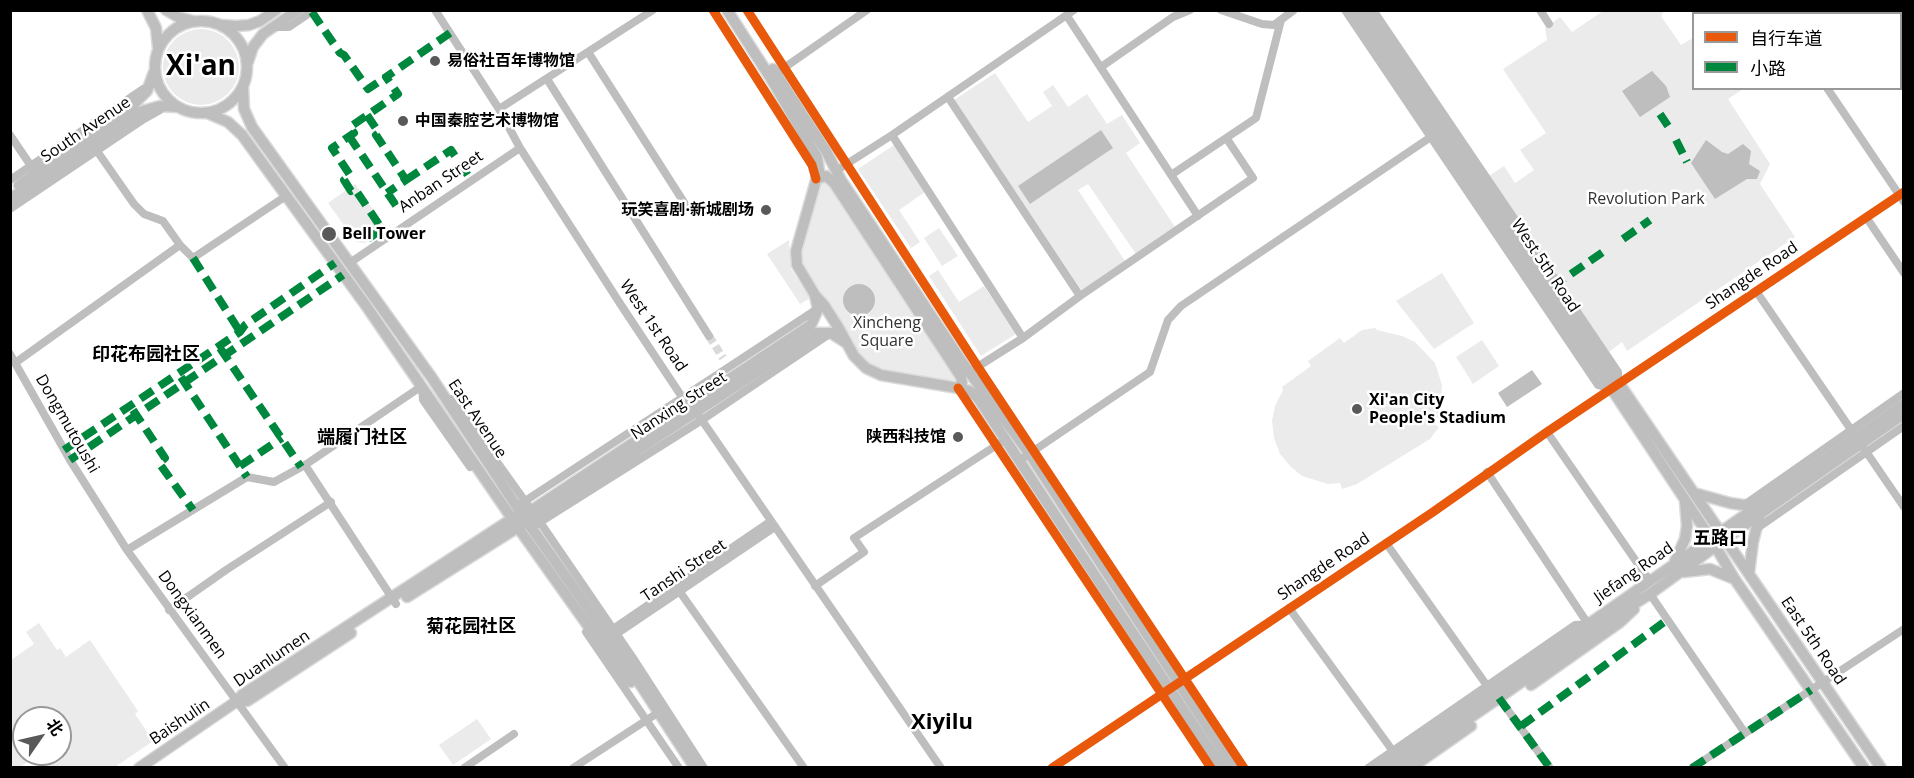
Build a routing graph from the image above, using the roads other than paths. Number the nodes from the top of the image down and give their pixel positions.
1 (140, 10) edge
2 (147, 10) edge
3 (166, 10) edge
4 (276, 10) edge
5 (297, 10) edge
6 (314, 10) edge
7 (435, 10) edge
8 (653, 10) edge
9 (713, 10) edge
10 (728, 10) edge
11 (736, 10) edge
12 (747, 10) edge
13 (867, 10) edge
14 (1190, 10) edge
15 (1221, 10) edge
16 (1294, 10) edge
17 (1345, 10) edge
18 (1353, 10) edge
19 (1365, 10) edge
20 (1373, 10) edge
21 (1540, 10) edge
22 (1070, 13) edge
23 (175, 14) edge
24 (1171, 14) edge
25 (1281, 20) junction
26 (194, 21) junction
27 (216, 23) junction
28 (1262, 24) junction
29 (1549, 24) dead end
30 (272, 27) junction
31 (157, 34) junction
32 (1275, 41) junction
33 (158, 48) junction
34 (588, 52) junction
35 (247, 65) junction
36 (1101, 67) junction
37 (153, 72) junction
38 (777, 73) junction
39 (547, 79) junction
40 (760, 83) junction
41 (243, 87) junction
42 (1828, 90) edge
43 (948, 97) junction
44 (170, 106) junction
45 (499, 109) junction
46 (183, 110) junction
47 (207, 112) junction
48 (1440, 130) junction
49 (10, 135) edge
50 (892, 135) junction
51 (1227, 139) junction
52 (520, 148) junction
53 (97, 151) junction
54 (34, 169) junction
55 (839, 174) junction
56 (1171, 175) junction
57 (816, 178) junction
58 (10, 180) edge
59 (10, 190) edge
60 (286, 196) junction
61 (1902, 196) edge
62 (10, 199) edge
63 (685, 204) dead end
64 (10, 209) edge
65 (1198, 216) junction
66 (1866, 217) junction
67 (180, 246) junction
68 (351, 262) junction
69 (1904, 273) edge
70 (1756, 291) junction
71 (815, 295) junction
72 (1080, 296) junction
73 (709, 336) tunnel mouth
74 (1023, 338) junction
75 (846, 344) junction
76 (13, 358) edge
77 (723, 358) tunnel mouth
78 (967, 369) junction
79 (732, 372) junction
80 (422, 386) junction
81 (1614, 386) junction
82 (958, 388) junction
83 (1904, 393) edge
84 (1904, 404) edge
85 (693, 409) junction
86 (1904, 414) edge
87 (1904, 426) edge
88 (1546, 432) junction
89 (1006, 438) junction
90 (1859, 441) junction
91 (995, 445) junction
92 (1032, 452) junction
93 (1020, 460) junction
94 (305, 465) junction
95 (1487, 472) junction
96 (1689, 496) junction
97 (331, 502) junction
98 (1744, 505) junction
99 (1904, 507) edge
100 (99, 508) joint
101 (1758, 511) junction
102 (521, 519) junction
103 (773, 524) junction
104 (1756, 529) junction
105 (1718, 539) junction
106 (1386, 543) junction
107 (127, 550) junction
108 (1673, 564) junction
109 (1681, 573) junction
110 (1749, 573) junction
111 (1734, 578) junction
112 (1649, 580) junction
113 (815, 586) junction
114 (680, 592) junction
115 (1650, 594) junction
116 (394, 601) junction
117 (1289, 608) junction
118 (169, 610) junction
119 (1588, 624) junction
120 (1904, 629) edge
121 (611, 634) junction
122 (1577, 643) junction
123 (1590, 644) junction
124 (1823, 681) junction
125 (1174, 686) junction
126 (1811, 690) junction
127 (1496, 695) junction
128 (237, 701) junction
129 (653, 715) junction
130 (1745, 733) junction
131 (514, 734) dead end
132 (1401, 762) edge
133 (585, 764) edge
134 (139, 768) edge
135 (285, 768) edge
136 (464, 768) edge
137 (573, 768) edge
138 (679, 768) edge
139 (688, 768) edge
140 (695, 768) edge
141 (704, 768) edge
142 (804, 768) edge
143 (941, 768) edge
144 (1052, 768) edge
145 (1210, 768) edge
146 (1222, 768) edge
147 (1234, 768) edge
148 (1244, 768) edge
149 (1368, 768) edge
150 (1382, 768) edge
151 (1550, 768) edge
152 (1692, 768) edge
153 (1864, 768) edge
154 (1881, 768) edge

1 - 31 street
2 - 31 main road
3 - 23 main road
4 - 27 main road
5 - 30 main road
6 - 30 street
7 - 45 street, West 1st Road
8 - 34 street
9 - 40 street
10 - 38 main road
11 - 38 main road
12 - 38 street
13 - 38 street
14 - 24 street
15 - 28 street
16 - 25 street
17 - 48 street
18 - 48 main road, West 5th Road
19 - 48 main road, West 5th Road
20 - 48 street
21 - 29 street
22 - 36 street
22 - 43 street
23 - 26 main road
24 - 36 street
25 - 28 street
25 - 32 street
26 - 27 main road
26 - 33 main road
27 - 35 main road
28 - 32 street
30 - 35 main road
31 - 33 main road
32 - 51 street
33 - 37 main road
34 - 39 street
34 - 63 street
35 - 41 main road
36 - 56 street
37 - 46 main road
37 - 54 main road, South Avenue
38 - 40 street
38 - 55 street
38 - 55 main road
38 - 57 main road
39 - 45 street
39 - 73 street
40 - 57 street
41 - 47 main road
41 - 68 main road, East Avenue
42 - 61 street
43 - 50 street
43 - 72 street
44 - 46 main road, South Avenue
44 - 53 street
44 - 62 main road, South Avenue
45 - 52 street, West 1st Road
46 - 47 main road
47 - 60 main road, East Avenue
48 - 81 main road, West 5th Road
48 - 81 street
48 - 92 street
49 - 54 street
50 - 55 street
50 - 74 street
51 - 56 street
51 - 65 street
52 - 68 street, Anban Street
52 - 85 street, West 1st Road
53 - 64 street
53 - 67 street
54 - 58 street
54 - 59 main road, South Avenue
55 - 57 main road
55 - 78 main road
55 - 78 street
56 - 65 street
57 - 71 main road
60 - 67 street
60 - 80 main road, East Avenue
61 - 66 street, Shangde Road
65 - 72 street
66 - 69 street
66 - 70 street, Shangde Road
67 - 76 street
68 - 102 main road, East Avenue
70 - 81 street, Shangde Road
70 - 90 street
71 - 75 main road
71 - 79 main road, Nanxing Street
72 - 74 street
74 - 78 street
75 - 82 main road
75 - 85 main road, Nanxing Street
76 - 100 street, Dongmutoushi
77 - 79 street
78 - 82 main road
78 - 92 street
78 - 92 main road
79 - 85 main road, Nanxing Street
80 - 94 street
80 - 102 main road, East Avenue
81 - 88 street, Shangde Road
81 - 96 main road, West 5th Road
82 - 89 main road
82 - 91 street
83 - 90 street
84 - 90 main road, Jiefang Road
85 - 102 main road, Nanxing Street
85 - 102 street
85 - 103 street, West 1st Road
86 - 90 main road, Jiefang Road
87 - 90 street
88 - 95 street, Shangde Road
88 - 112 street
89 - 91 street
89 - 93 main road
90 - 98 street
90 - 99 street
90 - 101 main road, Jiefang Road
90 - 104 street
91 - 113 street
91 - 125 street
92 - 93 street
92 - 125 main road
93 - 125 main road
94 - 97 street
94 - 107 street
95 - 106 street, Shangde Road
95 - 119 street
96 - 98 main road
96 - 105 main road, West 5th Road
96 - 108 main road
97 - 116 street
97 - 118 street
98 - 101 main road
100 - 107 street, Dongxianmen
101 - 104 main road
101 - 105 main road, Jiefang Road
102 - 116 main road, Duanlumen
102 - 121 main road, East Avenue
102 - 129 main road, East Avenue
103 - 113 street, West 1st Road
103 - 114 street, Tanshi Street
103 - 121 street, Tanshi Street
104 - 110 main road
105 - 108 main road, Jiefang Road
105 - 109 main road, Jiefang Road
105 - 110 main road, East 5th Road
105 - 111 main road
106 - 117 street, Shangde Road
106 - 127 street
107 - 118 street, Dongxianmen
108 - 112 main road, Jiefang Road
109 - 111 main road
109 - 115 main road, Jiefang Road
110 - 124 main road, East 5th Road
111 - 126 main road
112 - 119 main road, Jiefang Road
113 - 143 street, West 1st Road
114 - 121 street, Tanshi Street
114 - 142 street
115 - 122 main road, Jiefang Road
115 - 123 main road
115 - 130 street
116 - 128 main road, Duanlumen
117 - 125 street, Shangde Road
117 - 132 street
118 - 128 street, Dongxianmen
119 - 127 main road, Jiefang Road
120 - 124 street
121 - 129 main road, East Avenue
121 - 141 street
122 - 123 main road
122 - 127 main road, Jiefang Road
123 - 127 main road
124 - 126 street
124 - 154 main road, East 5th Road
125 - 144 street, Shangde Road
125 - 145 street
125 - 146 main road
125 - 147 main road
125 - 148 street
126 - 130 street
126 - 153 main road
127 - 132 main road, Jiefang Road
127 - 132 main road
127 - 151 street
128 - 134 main road, Baishulin
128 - 135 street, Dongxianmen
129 - 133 street
129 - 138 street
129 - 139 main road, East Avenue
129 - 140 main road, East Avenue
130 - 152 street
131 - 136 street
132 - 149 street
132 - 150 main road, Jiefang Road
133 - 137 street

